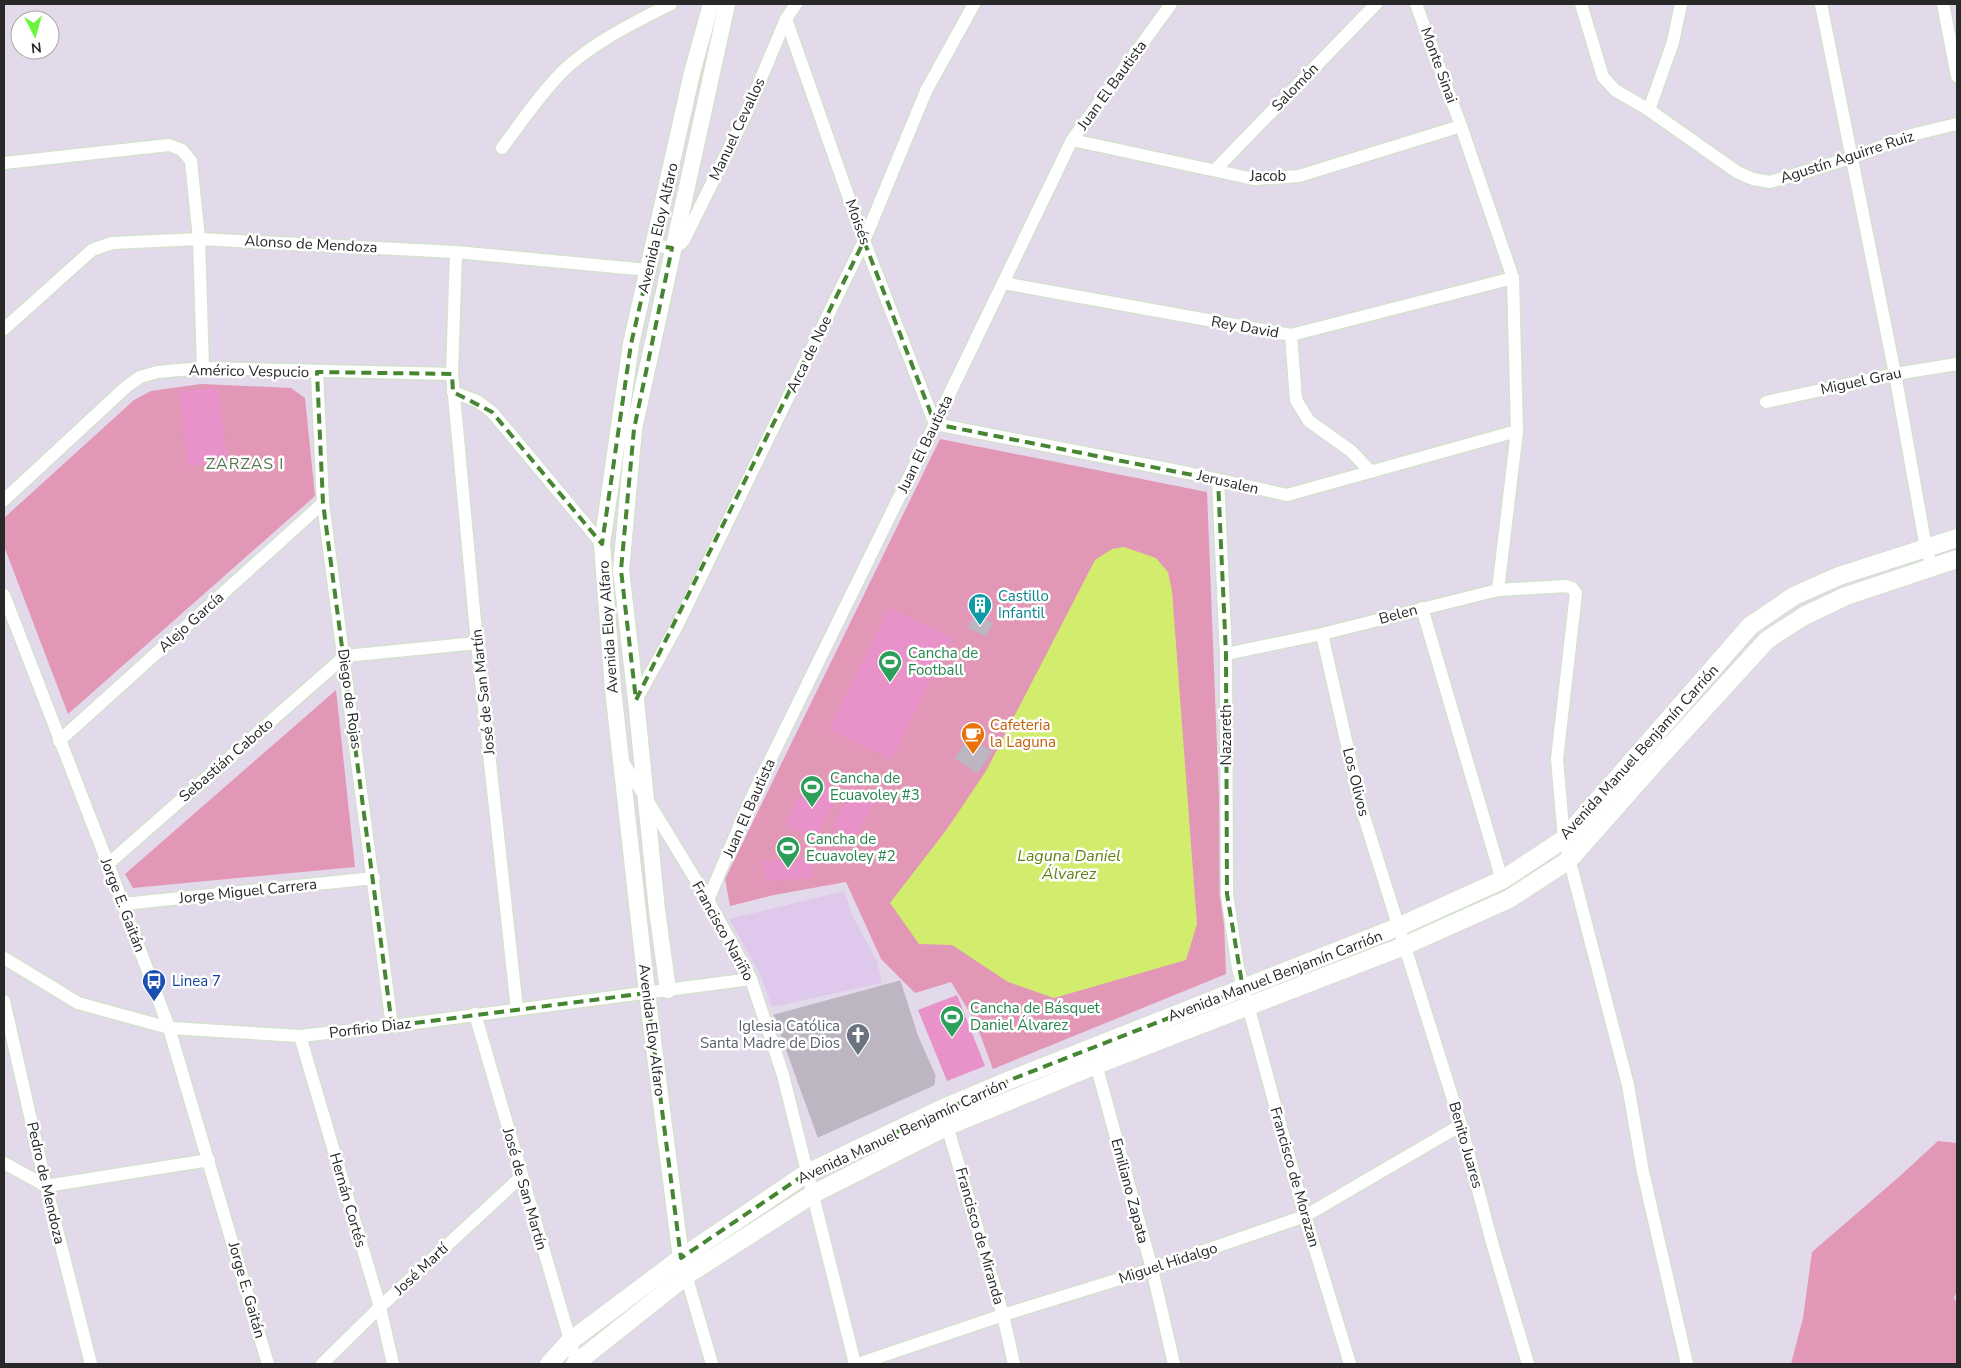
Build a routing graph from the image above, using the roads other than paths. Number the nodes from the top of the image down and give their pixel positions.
1 (671, 4) edge
2 (711, 4) edge
3 (727, 4) edge
4 (796, 4) edge
5 (974, 4) edge
6 (1171, 4) edge
7 (1376, 4) edge
8 (1416, 4) edge
9 (1581, 4) edge
10 (1681, 4) edge
11 (1821, 4) edge
12 (1943, 4) edge
13 (786, 18) junction
14 (1957, 76) edge
15 (1649, 110) junction
16 (1957, 124) edge
17 (1461, 126) junction
18 (1072, 140) junction
19 (502, 148) dead end
20 (1851, 158) junction
21 (4, 163) edge
22 (1216, 170) junction
23 (199, 239) junction
24 (864, 241) junction
25 (654, 245) junction
26 (672, 248) junction
27 (456, 252) junction
28 (649, 270) junction
29 (1513, 278) junction
30 (1003, 283) junction
31 (4, 328) edge
32 (1291, 335) junction
33 (1957, 364) edge
34 (203, 368) junction
35 (317, 372) junction
36 (452, 374) junction
37 (1895, 374) junction
38 (453, 392) junction
39 (1766, 402) dead end
40 (935, 424) junction
41 (1517, 431) junction
42 (1371, 472) junction
43 (1218, 480) junction
44 (4, 500) edge
45 (323, 503) junction
46 (1957, 538) edge
47 (602, 544) junction
48 (1926, 548) junction
49 (1957, 558) edge
50 (1932, 567) junction
51 (1498, 590) junction
52 (4, 595) edge
53 (1422, 608) junction
54 (1322, 634) junction
55 (478, 643) junction
56 (1226, 654) junction
57 (344, 656) junction
58 (636, 700) junction
59 (59, 741) junction
60 (621, 761) junction
61 (646, 798) junction
62 (1564, 839) junction
63 (1569, 860) junction
64 (108, 864) junction
65 (374, 878) junction
66 (1502, 880) junction
67 (708, 900) junction
68 (123, 904) junction
69 (1398, 927) junction
70 (1404, 946) junction
71 (4, 958) edge
72 (751, 979) junction
73 (1243, 989) junction
74 (668, 990) junction
75 (647, 993) junction
76 (4, 1001) edge
77 (1248, 1007) junction
78 (517, 1009) junction
79 (474, 1014) junction
80 (392, 1026) junction
81 (170, 1028) junction
82 (300, 1036) junction
83 (1093, 1056) junction
84 (944, 1118) junction
85 (1461, 1125) junction
86 (209, 1160) junction
87 (4, 1163) edge
88 (807, 1172) junction
89 (522, 1176) junction
90 (46, 1186) junction
91 (813, 1194) junction
92 (1305, 1216) junction
93 (681, 1258) junction
94 (1152, 1269) junction
95 (687, 1275) junction
96 (380, 1307) junction
97 (1003, 1315) junction
98 (569, 1342) junction
99 (91, 1364) edge
100 (268, 1364) edge
101 (322, 1364) edge
102 (393, 1364) edge
103 (549, 1364) edge
104 (576, 1364) edge
105 (712, 1364) edge
106 (857, 1364) edge
107 (1014, 1364) edge
108 (1174, 1364) edge
109 (1350, 1364) edge
110 (1528, 1364) edge
111 (1687, 1364) edge

1 - 19 street
2 - 25 street, Avenida Eloy Alfaro
3 - 26 street, Avenida Eloy Alfaro
4 - 13 street, Manuel Cevallos
5 - 24 street, Arca de Noe
6 - 18 street, Juan El Bautista
7 - 22 street, Salomón
8 - 17 street, Monte Sinai
9 - 15 street, Agustín Aguirre Ruiz
10 - 15 street
11 - 20 street
12 - 14 street
13 - 24 street, Moisés
13 - 26 street, Manuel Cevallos
15 - 20 street, Agustín Aguirre Ruiz
16 - 20 street, Agustín Aguirre Ruiz
17 - 22 street, Jacob
17 - 29 street, Monte Sinai
18 - 22 street, Jacob
18 - 30 street, Juan El Bautista
20 - 37 street
21 - 23 street
23 - 27 street, Alonso de Mendoza
23 - 31 street, Alonso de Mendoza
23 - 34 street
24 - 40 street, Moisés
24 - 58 street, Arca de Noe
25 - 26 street
25 - 28 street, Avenida Eloy Alfaro
26 - 58 street, Avenida Eloy Alfaro
27 - 28 street, Alonso de Mendoza
27 - 36 street, José de San Martín
28 - 47 street, Avenida Eloy Alfaro
29 - 32 street, Rey David
29 - 41 street, Monte Sinai
30 - 32 street, Rey David
30 - 40 street, Juan El Bautista
32 - 42 street
33 - 37 street, Miguel Grau
34 - 35 street, Américo Vespucio
34 - 44 street, Américo Vespucio
35 - 36 street, Américo Vespucio
35 - 45 street, Diego de Rojas
36 - 38 street, José de San Martín
37 - 39 street, Miguel Grau
37 - 48 street
38 - 47 street
38 - 55 street, José de San Martín
40 - 43 street, Jerusalen
40 - 67 street, Juan El Bautista
41 - 42 street, Jerusalen
41 - 51 street, Monte Sinai
42 - 43 street, Jerusalen
43 - 56 street, Nazareth
45 - 57 street, Diego de Rojas
45 - 59 street, Alejo García
46 - 48 main road, Avenida Manuel Benjamín Carrión
47 - 60 street, Avenida Eloy Alfaro
48 - 50 street
48 - 62 main road, Avenida Manuel Benjamín Carrión
49 - 50 main road, Avenida Manuel Benjamín Carrión
50 - 63 main road, Avenida Manuel Benjamín Carrión
51 - 53 street, Belen
51 - 62 street, Belen
52 - 59 street, Jorge E. Gaitán
53 - 54 street, Belen
53 - 66 street
54 - 56 street, Belen
54 - 69 street, Los Olivos
55 - 57 street
55 - 78 street, José de San Martín
56 - 73 street, Nazareth
57 - 64 street, Sebastián Caboto
57 - 65 street, Diego de Rojas
58 - 61 street, Avenida Eloy Alfaro
59 - 64 street, Jorge E. Gaitán
60 - 61 street, Francisco Nariño
60 - 75 street, Avenida Eloy Alfaro
61 - 67 street, Francisco Nariño
61 - 74 street, Avenida Eloy Alfaro
62 - 63 street
62 - 66 main road, Avenida Manuel Benjamín Carrión
63 - 70 main road, Avenida Manuel Benjamín Carrión
63 - 111 street
64 - 68 street, Jorge E. Gaitán
65 - 68 street, Jorge Miguel Carrera
65 - 80 street, Diego de Rojas
66 - 69 main road, Avenida Manuel Benjamín Carrión
67 - 72 street, Francisco Nariño
68 - 81 street, Jorge E. Gaitán
69 - 70 street, Benito Juares
69 - 73 main road, Avenida Manuel Benjamín Carrión
70 - 77 main road, Avenida Manuel Benjamín Carrión
70 - 85 street, Benito Juares
71 - 81 street, Porfirio Diaz
72 - 74 street, Porfirio Diaz
72 - 88 street, Francisco Nariño
73 - 77 street, Francisco de Morazan
73 - 83 main road, Avenida Manuel Benjamín Carrión
74 - 75 street, Porfirio Diaz
75 - 78 street, Porfirio Diaz
75 - 93 street, Avenida Eloy Alfaro
76 - 90 street, Pedro de Mendoza
77 - 83 main road, Avenida Manuel Benjamín Carrión
77 - 92 street, Francisco de Morazan
78 - 79 street, Porfirio Diaz
79 - 80 street, Porfirio Diaz
79 - 89 street, José de San Martín
80 - 82 street, Porfirio Diaz
81 - 82 street, Porfirio Diaz
81 - 86 street, Jorge E. Gaitán
82 - 96 street, Hernán Cortés
83 - 84 main road, Avenida Manuel Benjamín Carrión
83 - 94 street, Emiliano Zapata
84 - 88 main road, Avenida Manuel Benjamín Carrión
84 - 91 main road, Avenida Manuel Benjamín Carrión
84 - 97 street, Francisco de Miranda
85 - 92 street, Miguel Hidalgo
85 - 110 street, Benito Juares
86 - 90 street
86 - 100 street, Jorge E. Gaitán
87 - 90 street
88 - 91 street, Francisco Nariño
88 - 93 main road, Avenida Manuel Benjamín Carrión
89 - 96 street, José Martí
89 - 98 street, José de San Martín
90 - 99 street, Pedro de Mendoza
91 - 95 main road, Avenida Manuel Benjamín Carrión
91 - 106 street, Francisco Nariño
92 - 94 street, Miguel Hidalgo
92 - 109 street, Francisco de Morazan
93 - 95 street
93 - 98 main road, Avenida Manuel Benjamín Carrión
94 - 97 street, Miguel Hidalgo
94 - 108 street, Emiliano Zapata
95 - 104 main road, Avenida Manuel Benjamín Carrión
95 - 105 street
96 - 101 street, José Martí
96 - 102 street, Hernán Cortés
97 - 106 street, Miguel Hidalgo
97 - 107 street, Francisco de Miranda
98 - 103 main road, Avenida Manuel Benjamín Carrión
98 - 104 street, José de San Martín

